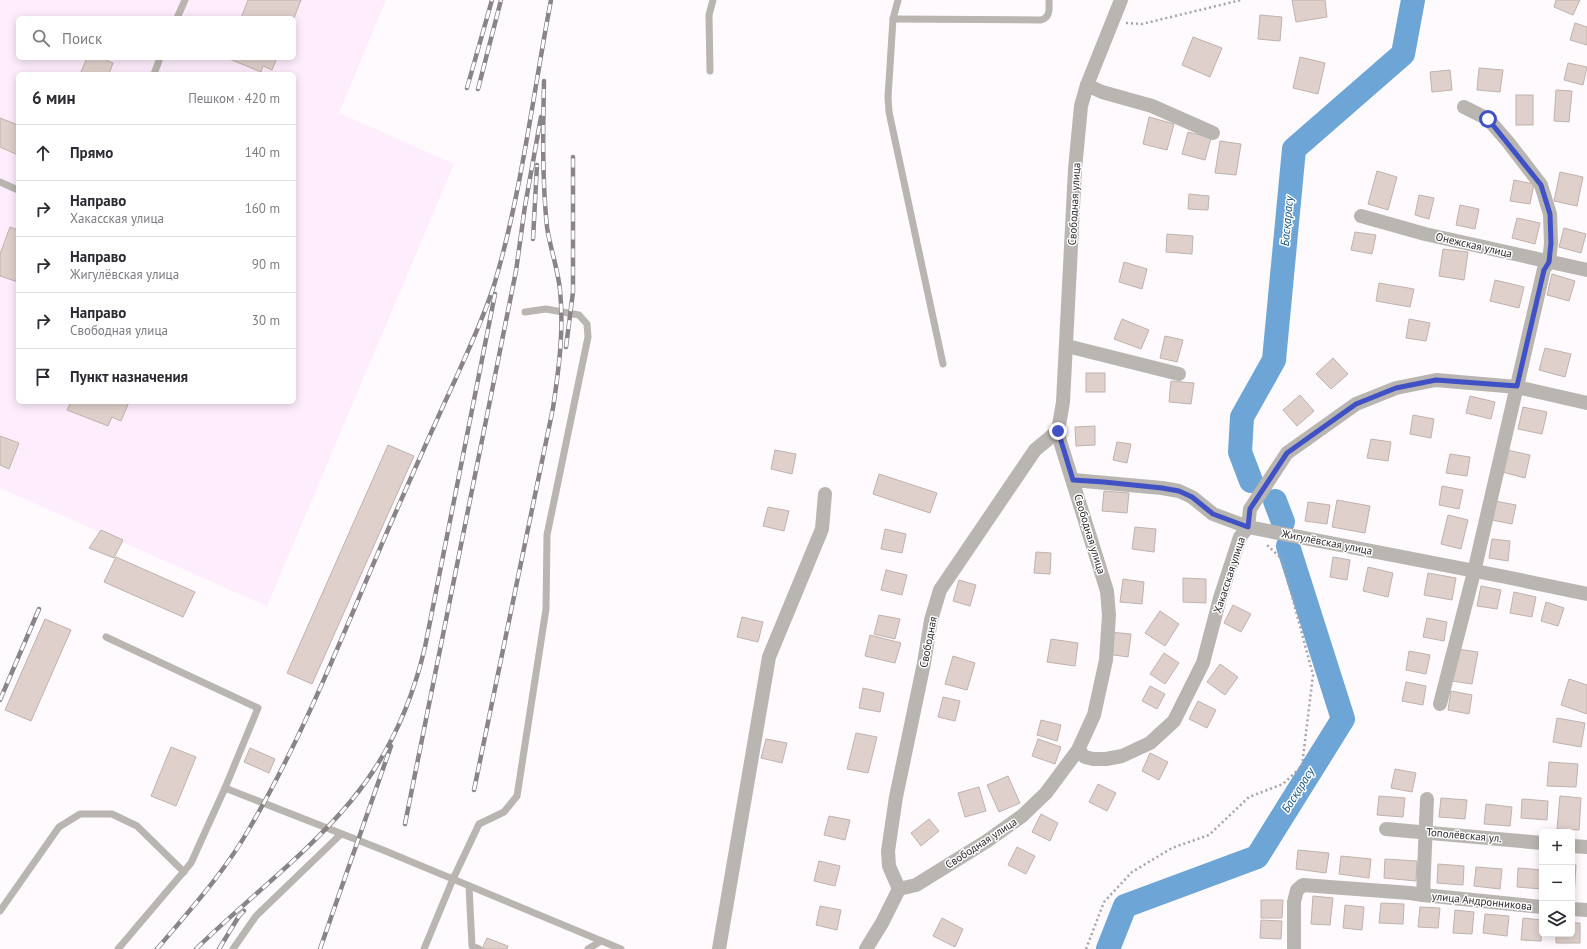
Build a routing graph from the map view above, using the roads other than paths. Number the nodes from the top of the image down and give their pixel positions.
1 (184, 0) edge
2 (713, 0) edge
3 (898, 0) edge
4 (1049, 0) edge
5 (1121, 0) edge
6 (178, 16) edge
7 (893, 19) junction
8 (159, 60) edge
9 (710, 71) dead end
10 (155, 72) edge
11 (1087, 85) junction
12 (1464, 107) dead end
13 (1213, 134) dead end
14 (0, 182) edge
15 (16, 189) edge
16 (1362, 216) dead end
17 (1549, 262) junction
18 (1587, 270) edge
19 (525, 312) dead end
20 (1067, 346) junction
21 (943, 364) dead end
22 (1179, 374) dead end
23 (1517, 386) junction
24 (1587, 403) edge
25 (1058, 431) junction
26 (1073, 480) junction
27 (825, 494) dead end
28 (1248, 527) junction
29 (1474, 572) junction
30 (1587, 594) edge
31 (106, 637) dead end
32 (1440, 704) dead end
33 (1078, 750) junction
34 (225, 788) junction
35 (1427, 799) dead end
36 (1386, 829) dead end
37 (1426, 832) junction
38 (341, 834) junction
39 (1539, 843) edge
40 (1575, 846) edge
41 (1587, 847) edge
42 (184, 872) junction
43 (453, 879) junction
44 (469, 886) junction
45 (899, 889) junction
46 (1423, 895) junction
47 (1539, 907) edge
48 (1575, 909) edge
49 (1587, 910) edge
50 (0, 911) edge
51 (601, 941) junction
52 (118, 949) edge
53 (233, 949) edge
54 (424, 949) edge
55 (479, 949) edge
56 (588, 949) edge
57 (621, 949) edge
58 (719, 949) edge
59 (866, 949) edge
60 (1294, 949) edge

1 - 6 lane
2 - 9 lane
3 - 7 lane
4 - 7 lane
5 - 11 street, Свободная улица
7 - 21 lane
8 - 10 lane
11 - 13 street
11 - 20 street, Свободная улица
12 - 17 street
14 - 15 lane
16 - 17 street, Онежская улица
17 - 18 street, Онежская улица
17 - 23 street
19 - 43 lane
20 - 22 street
20 - 25 street, Свободная улица
23 - 24 street, Хакасская улица
23 - 28 street, Хакасская улица
23 - 29 street
25 - 26 street, Свободная улица
25 - 45 street, Свободная
26 - 28 street, Жигулёвская улица
26 - 33 street, Свободная улица
27 - 58 street
28 - 29 street, Жигулёвская улица
28 - 33 street, Хакасская улица
29 - 30 street, Жигулёвская улица
29 - 32 street
31 - 34 lane
33 - 45 street, Свободная улица
34 - 38 lane
34 - 42 lane
35 - 37 street, улица Андронникова
36 - 37 street, Тополёвская ул.
37 - 39 street, Тополёвская ул.
37 - 46 street, улица Андронникова
38 - 43 lane
38 - 53 lane
40 - 41 street
42 - 50 lane
42 - 52 lane
43 - 44 lane
43 - 54 lane
44 - 51 lane
44 - 55 lane
45 - 59 street
46 - 47 street, улица Андронникова
46 - 60 street
48 - 49 street
51 - 56 lane
51 - 57 lane

